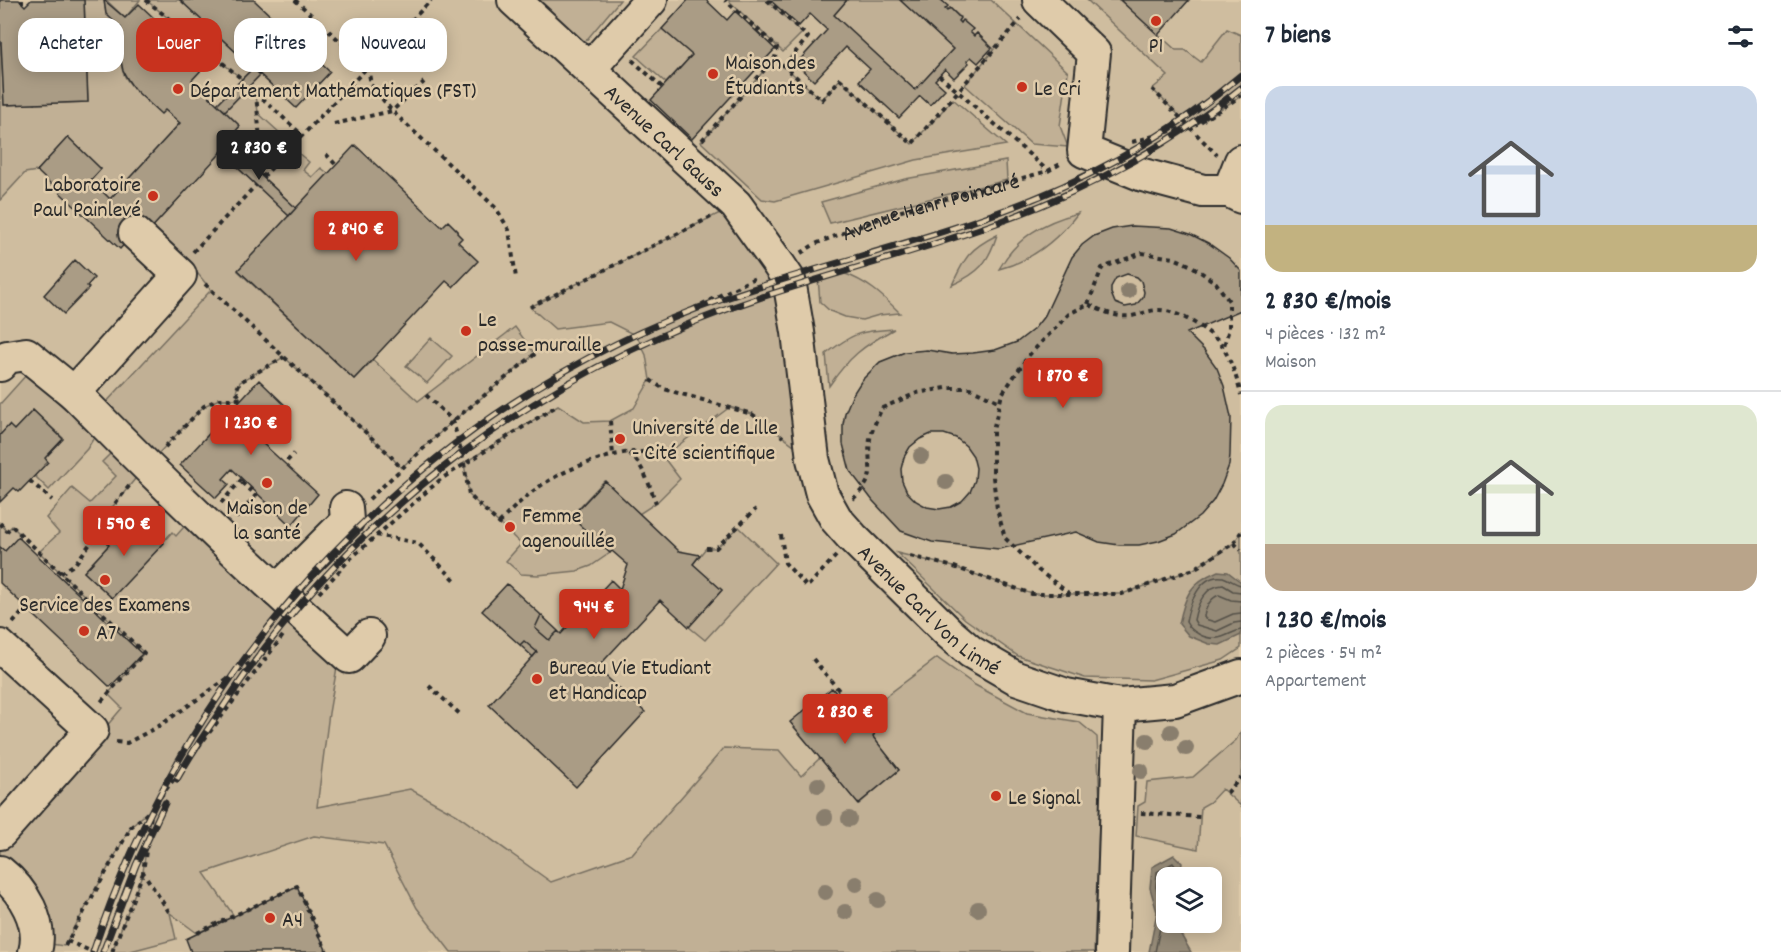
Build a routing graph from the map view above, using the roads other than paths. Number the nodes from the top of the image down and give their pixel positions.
1 (514, 0) edge
2 (651, 0) edge
3 (1031, 8) edge
4 (589, 69) junction
5 (1237, 181) edge
6 (736, 205) joint
7 (135, 233) dead end
8 (0, 365) edge
9 (74, 393) junction
10 (343, 520) road end
11 (277, 591) junction
12 (369, 636) dead end
13 (0, 646) edge
14 (1241, 676) edge
15 (1120, 705) junction
16 (0, 833) edge
17 (0, 872) edge
18 (42, 947) edge
19 (1112, 952) edge

1 - 4 street, Avenue Carl Gauss
2 - 4 street
3 - 5 street
4 - 6 street, Avenue Carl Gauss
6 - 15 street, Avenue Carl Von Linné
7 - 9 street
8 - 9 street
9 - 11 street
10 - 11 street
11 - 12 street
13 - 16 street
14 - 15 street, Avenue Carl Von Linné
15 - 19 street
17 - 18 street

